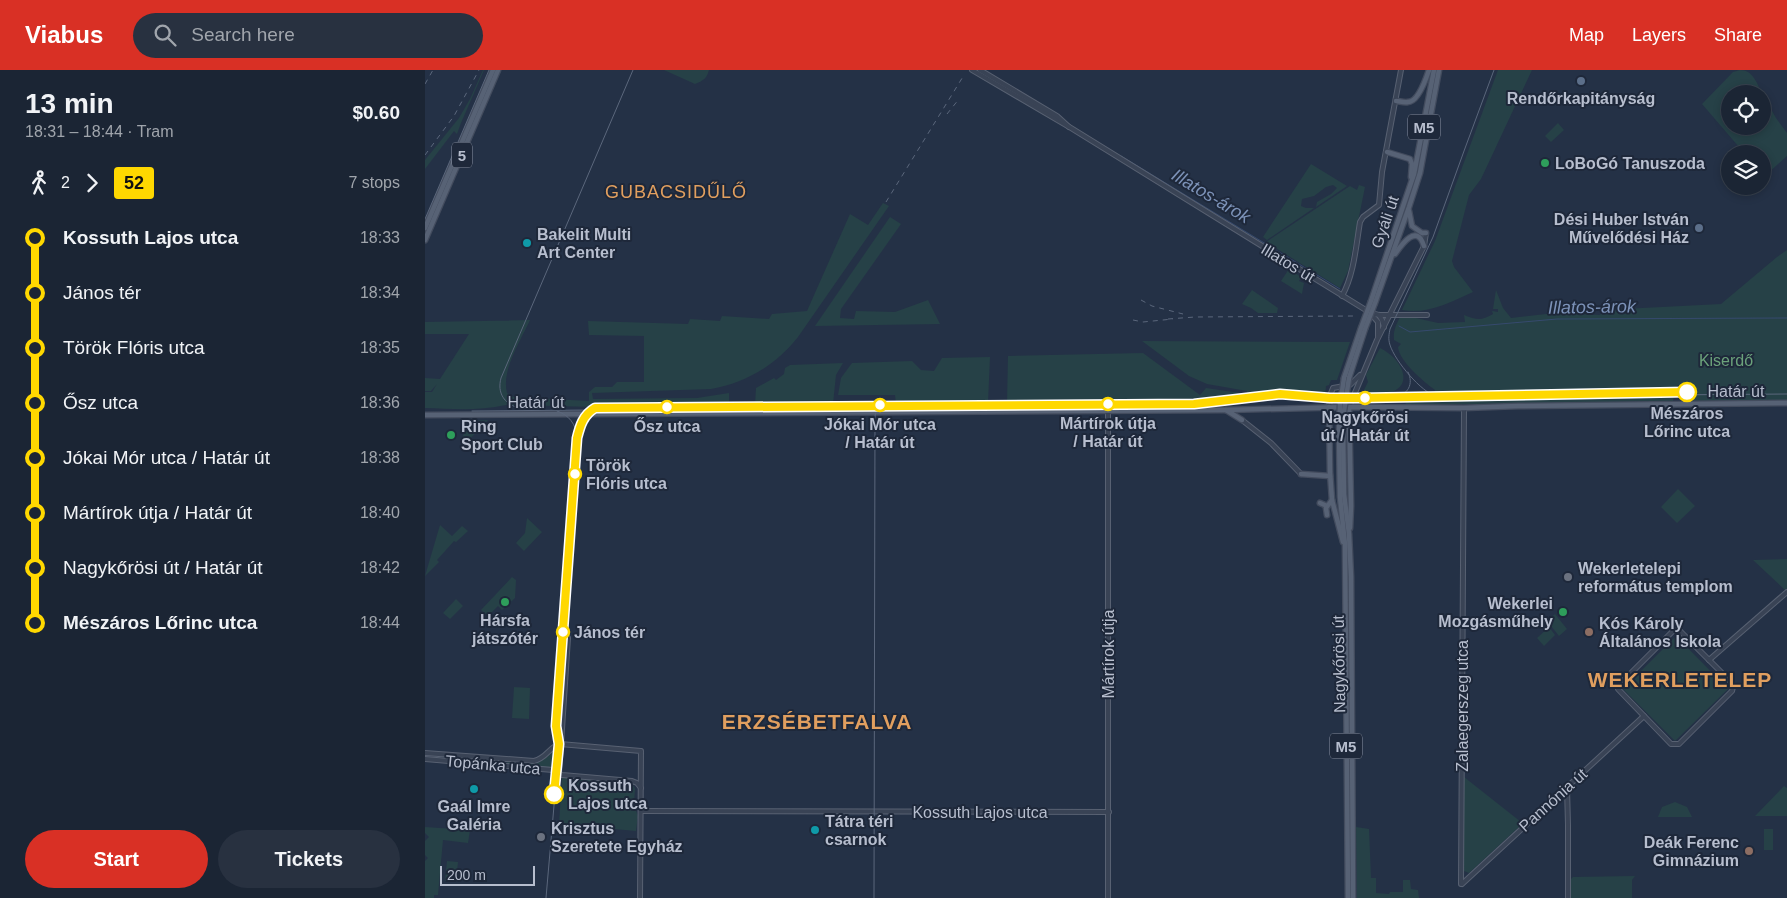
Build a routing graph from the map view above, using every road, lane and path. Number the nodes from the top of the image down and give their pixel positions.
1 (493, 70) edge
2 (498, 70) edge
3 (972, 70) edge
4 (980, 70) edge
5 (1401, 70) edge
6 (1429, 70) edge
7 (1434, 70) edge
8 (1439, 70) edge
9 (1396, 101) junction
10 (1071, 128) junction
11 (1387, 152) junction
12 (1411, 184) junction
13 (1409, 207) junction
14 (425, 228) edge
15 (1426, 233) joint
16 (425, 240) edge
17 (1424, 246) junction
18 (1390, 261) junction
19 (1342, 296) junction
20 (1373, 302) junction
21 (1369, 312) junction
22 (1391, 314) junction
23 (1379, 315) junction
24 (1427, 315) dead end
25 (1384, 327) junction
26 (1377, 340) junction
27 (1363, 372) junction
28 (1787, 403) edge
29 (1329, 407) junction
30 (1349, 407) junction
31 (1464, 408) junction
32 (1239, 409) junction
33 (1108, 410) junction
34 (1225, 410) junction
35 (425, 415) edge
36 (1241, 420) junction
37 (1341, 431) junction
38 (1301, 474) joint
39 (1330, 476) junction
40 (1332, 500) junction
41 (1320, 502) dead end
42 (1327, 506) junction
43 (1327, 515) dead end
44 (1349, 534) junction
45 (1345, 552) junction
46 (1787, 592) edge
47 (567, 638) dead end
48 (1709, 660) junction
49 (1644, 716) junction
50 (561, 744) junction
51 (425, 753) edge
52 (425, 760) edge
53 (559, 774) junction
54 (641, 776) junction
55 (632, 781) junction
56 (641, 788) junction
57 (1567, 788) junction
58 (641, 811) junction
59 (1109, 812) junction
60 (1461, 884) joint
61 (640, 898) edge
62 (1108, 898) edge
63 (1348, 898) edge
64 (1353, 898) edge
65 (1568, 898) edge

1 - 14 main road, 5
2 - 16 main road, 5
3 - 10 street, Illatos út
4 - 10 street, Illatos út
5 - 9 street, Gyáli út
6 - 9 main road
7 - 12 main road, Gyáli út / M5
8 - 13 main road, Gyáli út / M5
9 - 11 street, Gyáli út
10 - 19 street, Illatos út
11 - 12 main road
11 - 19 street, Gyáli út
12 - 20 main road, Gyáli út / M5
13 - 15 main road
13 - 18 main road, Gyáli út / M5
15 - 17 street
17 - 18 main road
17 - 22 street
18 - 20 main road, Gyáli út / M5
19 - 21 street, Illatos út
20 - 37 main road, Gyáli út / M5, bridge
21 - 23 street, Illatos út
21 - 26 street
22 - 23 street, Illatos út
22 - 24 street, Illatos út
22 - 25 street
23 - 25 street
25 - 26 street
26 - 27 street
27 - 29 street
27 - 30 street
28 - 31 main road, Határ út
29 - 30 main road, Határ út
29 - 32 main road, Határ út
29 - 39 main road
30 - 31 main road, Határ út
30 - 44 main road
31 - 60 street, Zalaegerszeg utca
32 - 34 main road, Határ út
32 - 36 main road
33 - 34 main road, Határ út
33 - 35 main road, Határ út
33 - 59 street, Mártírok útja
34 - 36 main road
36 - 38 street
37 - 44 main road, Nagykőrösi út / M5
37 - 45 main road, Nagykőrösi út / M5
38 - 39 main road
39 - 40 main road
40 - 42 main road
40 - 45 main road
41 - 42 main road
42 - 43 main road
44 - 64 main road, Nagykőrösi út / M5
45 - 63 main road, Nagykőrösi út / M5
46 - 48 street
47 - 50 street
48 - 49 street
48 - 49 street
49 - 57 street, Pannónia út
50 - 51 street, Topánka utca
50 - 53 street
50 - 54 street
52 - 53 street, Topánka utca
53 - 55 street, Topánka utca
54 - 55 street
54 - 56 street
55 - 56 street
56 - 58 street
57 - 60 street, Pannónia út
57 - 65 street
58 - 59 street, Kossuth Lajos utca
58 - 61 street
59 - 62 street, Mártírok útja

